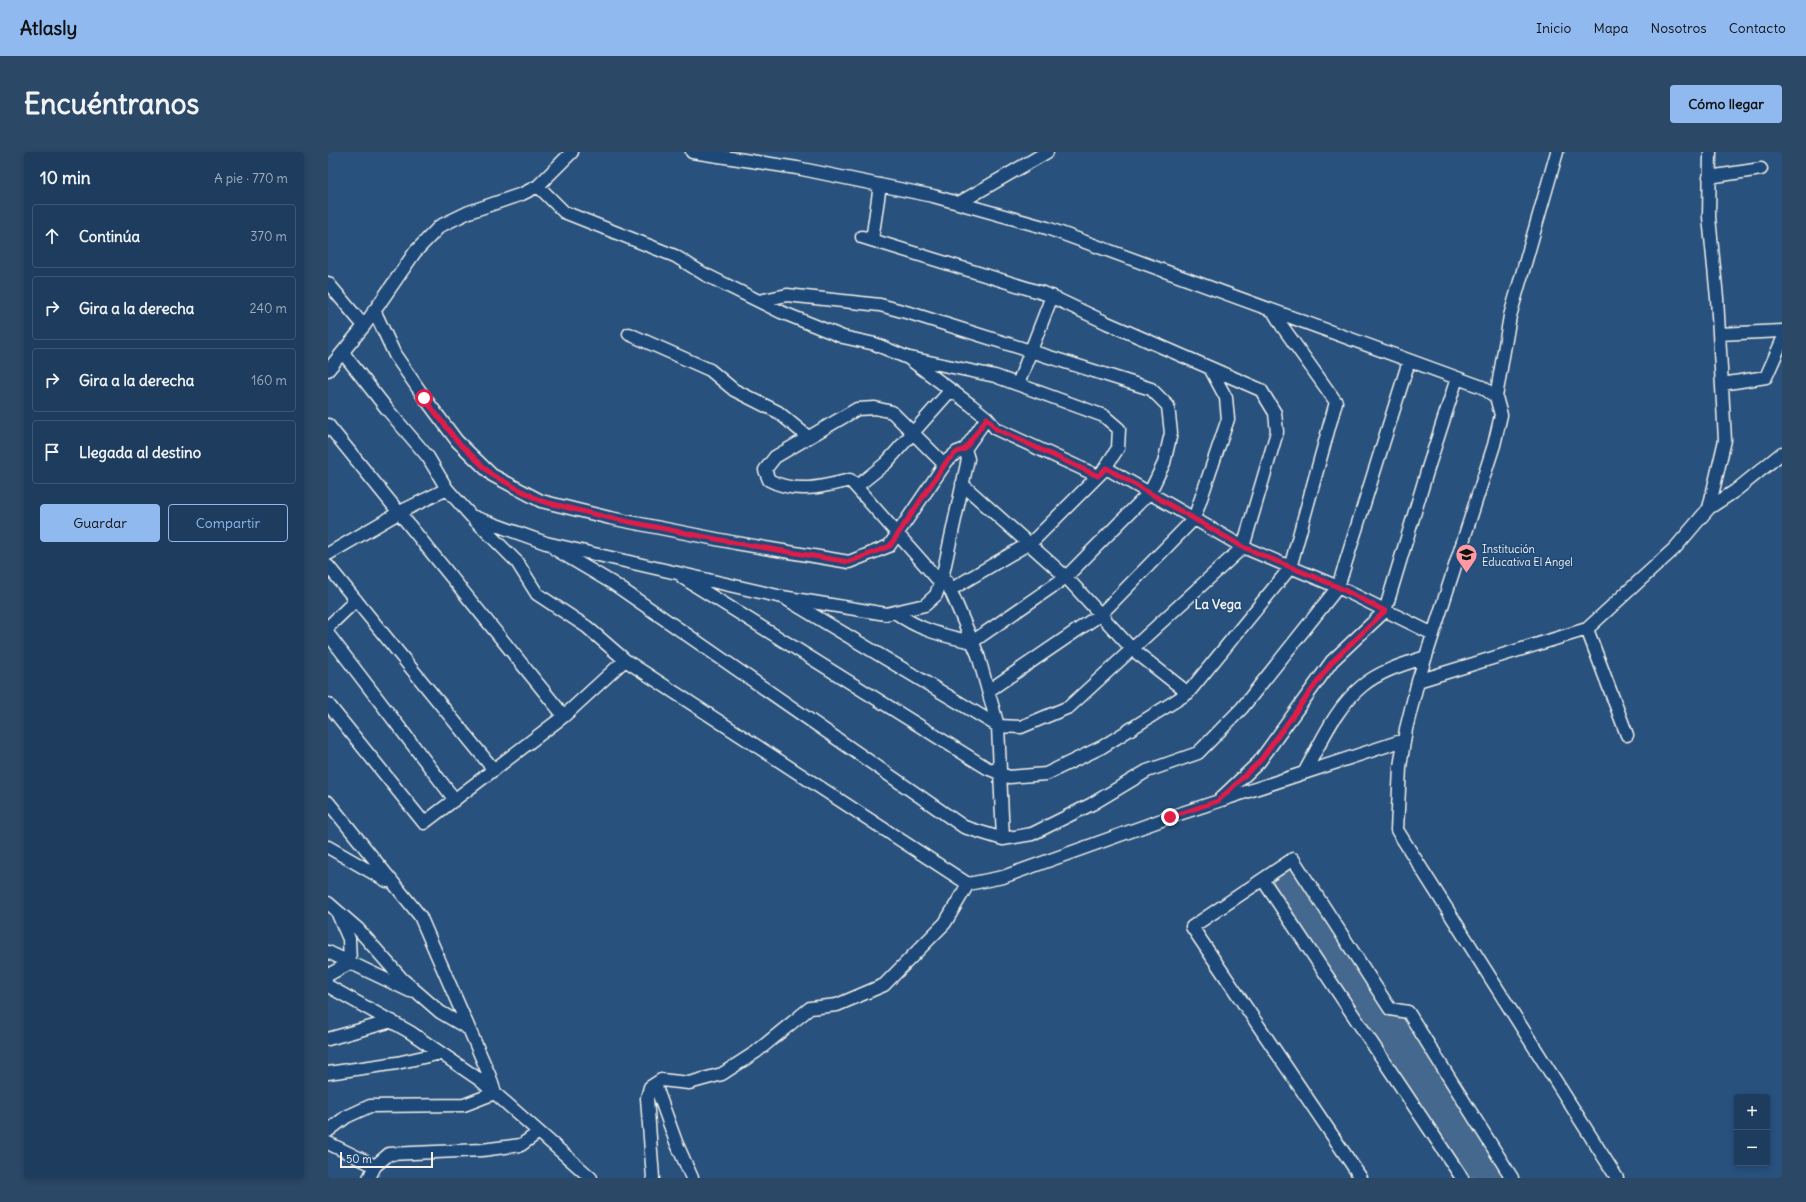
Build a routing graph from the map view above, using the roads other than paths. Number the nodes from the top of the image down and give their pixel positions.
1 (572, 152) edge
2 (692, 152) edge
3 (1046, 152) edge
4 (1557, 152) edge
5 (1710, 152) edge
6 (1761, 169) dead end
7 (1709, 177) junction
8 (880, 185) junction
9 (538, 186) junction
10 (959, 203) junction
11 (328, 283) edge
12 (1052, 296) junction
13 (759, 301) junction
14 (374, 310) junction
15 (1273, 311) junction
16 (364, 326) junction
17 (1782, 331) edge
18 (629, 334) dead end
19 (1719, 334) junction
20 (1782, 341) edge
21 (1032, 350) junction
22 (343, 353) junction
23 (908, 358) junction
24 (1409, 361) junction
25 (1210, 368) junction
26 (328, 370) edge
27 (1457, 378) junction
28 (1018, 384) junction
29 (1722, 384) junction
30 (950, 391) junction
31 (1496, 398) junction
32 (987, 418) junction
33 (328, 425) edge
34 (914, 433) junction
35 (808, 437) junction
36 (965, 449) junction
37 (1782, 453) edge
38 (944, 464) junction
39 (1102, 472) junction
40 (962, 484) junction
41 (856, 487) junction
42 (447, 489) junction
43 (1150, 492) junction
44 (1709, 508) junction
45 (400, 512) junction
46 (471, 516) junction
47 (1194, 519) junction
48 (898, 534) junction
49 (546, 543) junction
50 (1029, 544) junction
51 (1243, 547) junction
52 (328, 554) edge
53 (328, 566) edge
54 (1290, 568) junction
55 (676, 573) junction
56 (1066, 577) junction
57 (942, 578) junction
58 (1338, 587) junction
59 (950, 590) junction
60 (782, 597) junction
61 (356, 600) junction
62 (1385, 611) junction
63 (895, 612) junction
64 (1101, 614) junction
65 (328, 627) edge
66 (1587, 629) junction
67 (328, 634) edge
68 (1433, 634) junction
69 (972, 642) junction
70 (1132, 649) junction
71 (1426, 657) junction
72 (625, 660) junction
73 (1418, 681) junction
74 (988, 691) junction
75 (1188, 693) junction
76 (328, 704) edge
77 (564, 716) junction
78 (998, 726) junction
79 (1627, 735) dead end
80 (1404, 740) junction
81 (494, 770) junction
82 (1304, 773) junction
83 (1001, 774) junction
84 (455, 800) junction
85 (1218, 801) junction
86 (328, 802) edge
87 (1003, 839) junction
88 (328, 846) edge
89 (1262, 880) junction
90 (968, 884) junction
91 (395, 886) junction
92 (332, 906) edge
93 (328, 952) edge
94 (350, 963) junction
95 (328, 975) edge
96 (328, 986) edge
97 (334, 994) edge
98 (422, 997) junction
99 (392, 1022) junction
100 (469, 1029) junction
101 (328, 1039) edge
102 (440, 1053) junction
103 (328, 1073) edge
104 (655, 1084) junction
105 (495, 1094) junction
106 (328, 1131) edge
107 (539, 1132) junction
108 (328, 1143) edge
109 (375, 1166) junction
110 (369, 1178) edge
111 (591, 1178) edge
112 (653, 1178) edge
113 (692, 1178) edge
114 (1361, 1178) edge
115 (1462, 1178) edge
116 (1512, 1178) edge
117 (1617, 1178) edge

1 - 9 street
2 - 8 street
3 - 10 street
4 - 31 street
5 - 7 street
6 - 7 street
7 - 19 street
8 - 10 street
8 - 12 street
9 - 13 street
9 - 14 street
10 - 15 street
11 - 16 street
12 - 21 street
12 - 25 street
13 - 21 street
13 - 23 street
14 - 16 street
14 - 48 street
15 - 24 street
15 - 54 street
16 - 22 street
17 - 19 street
18 - 35 street
19 - 29 street
20 - 29 street
21 - 28 street
21 - 43 street
22 - 26 street
22 - 42 street
23 - 28 street
23 - 30 street
24 - 27 street
24 - 58 street
25 - 47 street
25 - 51 street
27 - 31 street
27 - 62 street
28 - 39 street
29 - 44 street
30 - 32 street
30 - 34 street
31 - 68 street
32 - 36 street
32 - 39 street
33 - 45 street
34 - 35 street
34 - 38 street
34 - 41 street
35 - 41 street
36 - 38 street
36 - 40 street
37 - 44 street
38 - 48 street
39 - 43 street
39 - 50 street
40 - 50 street
40 - 57 street
41 - 48 street
42 - 45 street
42 - 46 street
43 - 47 street
43 - 56 street
44 - 66 street
45 - 52 street
45 - 77 street
46 - 49 street
46 - 72 street
47 - 51 street
47 - 64 street
48 - 57 street
49 - 55 street
49 - 87 street
50 - 56 street
50 - 59 street
51 - 54 street
51 - 70 street
53 - 61 street
54 - 58 street
54 - 75 street
55 - 60 street
55 - 83 street
56 - 64 street
56 - 69 street
57 - 59 street
57 - 63 street
58 - 62 street
58 - 87 street
59 - 69 street
60 - 63 street
60 - 78 street
61 - 65 street
61 - 81 street
62 - 68 street
62 - 85 street
63 - 69 street
64 - 70 street
64 - 74 street
66 - 73 street
66 - 79 street
67 - 84 street
68 - 71 street
69 - 74 street
70 - 75 street
70 - 78 street
71 - 73 street
71 - 82 street
72 - 77 street
72 - 90 street
73 - 80 street
74 - 78 street
75 - 83 street
76 - 84 street
77 - 81 street
78 - 83 street
80 - 82 street
80 - 117 street
81 - 84 street
82 - 85 street
83 - 87 street
85 - 90 street
86 - 91 street
88 - 91 street
89 - 114 street
89 - 115 street
89 - 116 street
90 - 104 street
91 - 100 street
92 - 94 street
92 - 98 street
93 - 94 street
94 - 95 street
94 - 98 street
96 - 97 street
97 - 99 street
98 - 100 street
99 - 101 street
99 - 102 street
100 - 105 street
102 - 103 street
102 - 105 street
104 - 112 street
104 - 113 street
105 - 106 street
105 - 107 street
107 - 109 street
107 - 111 street
108 - 109 street
109 - 110 street

